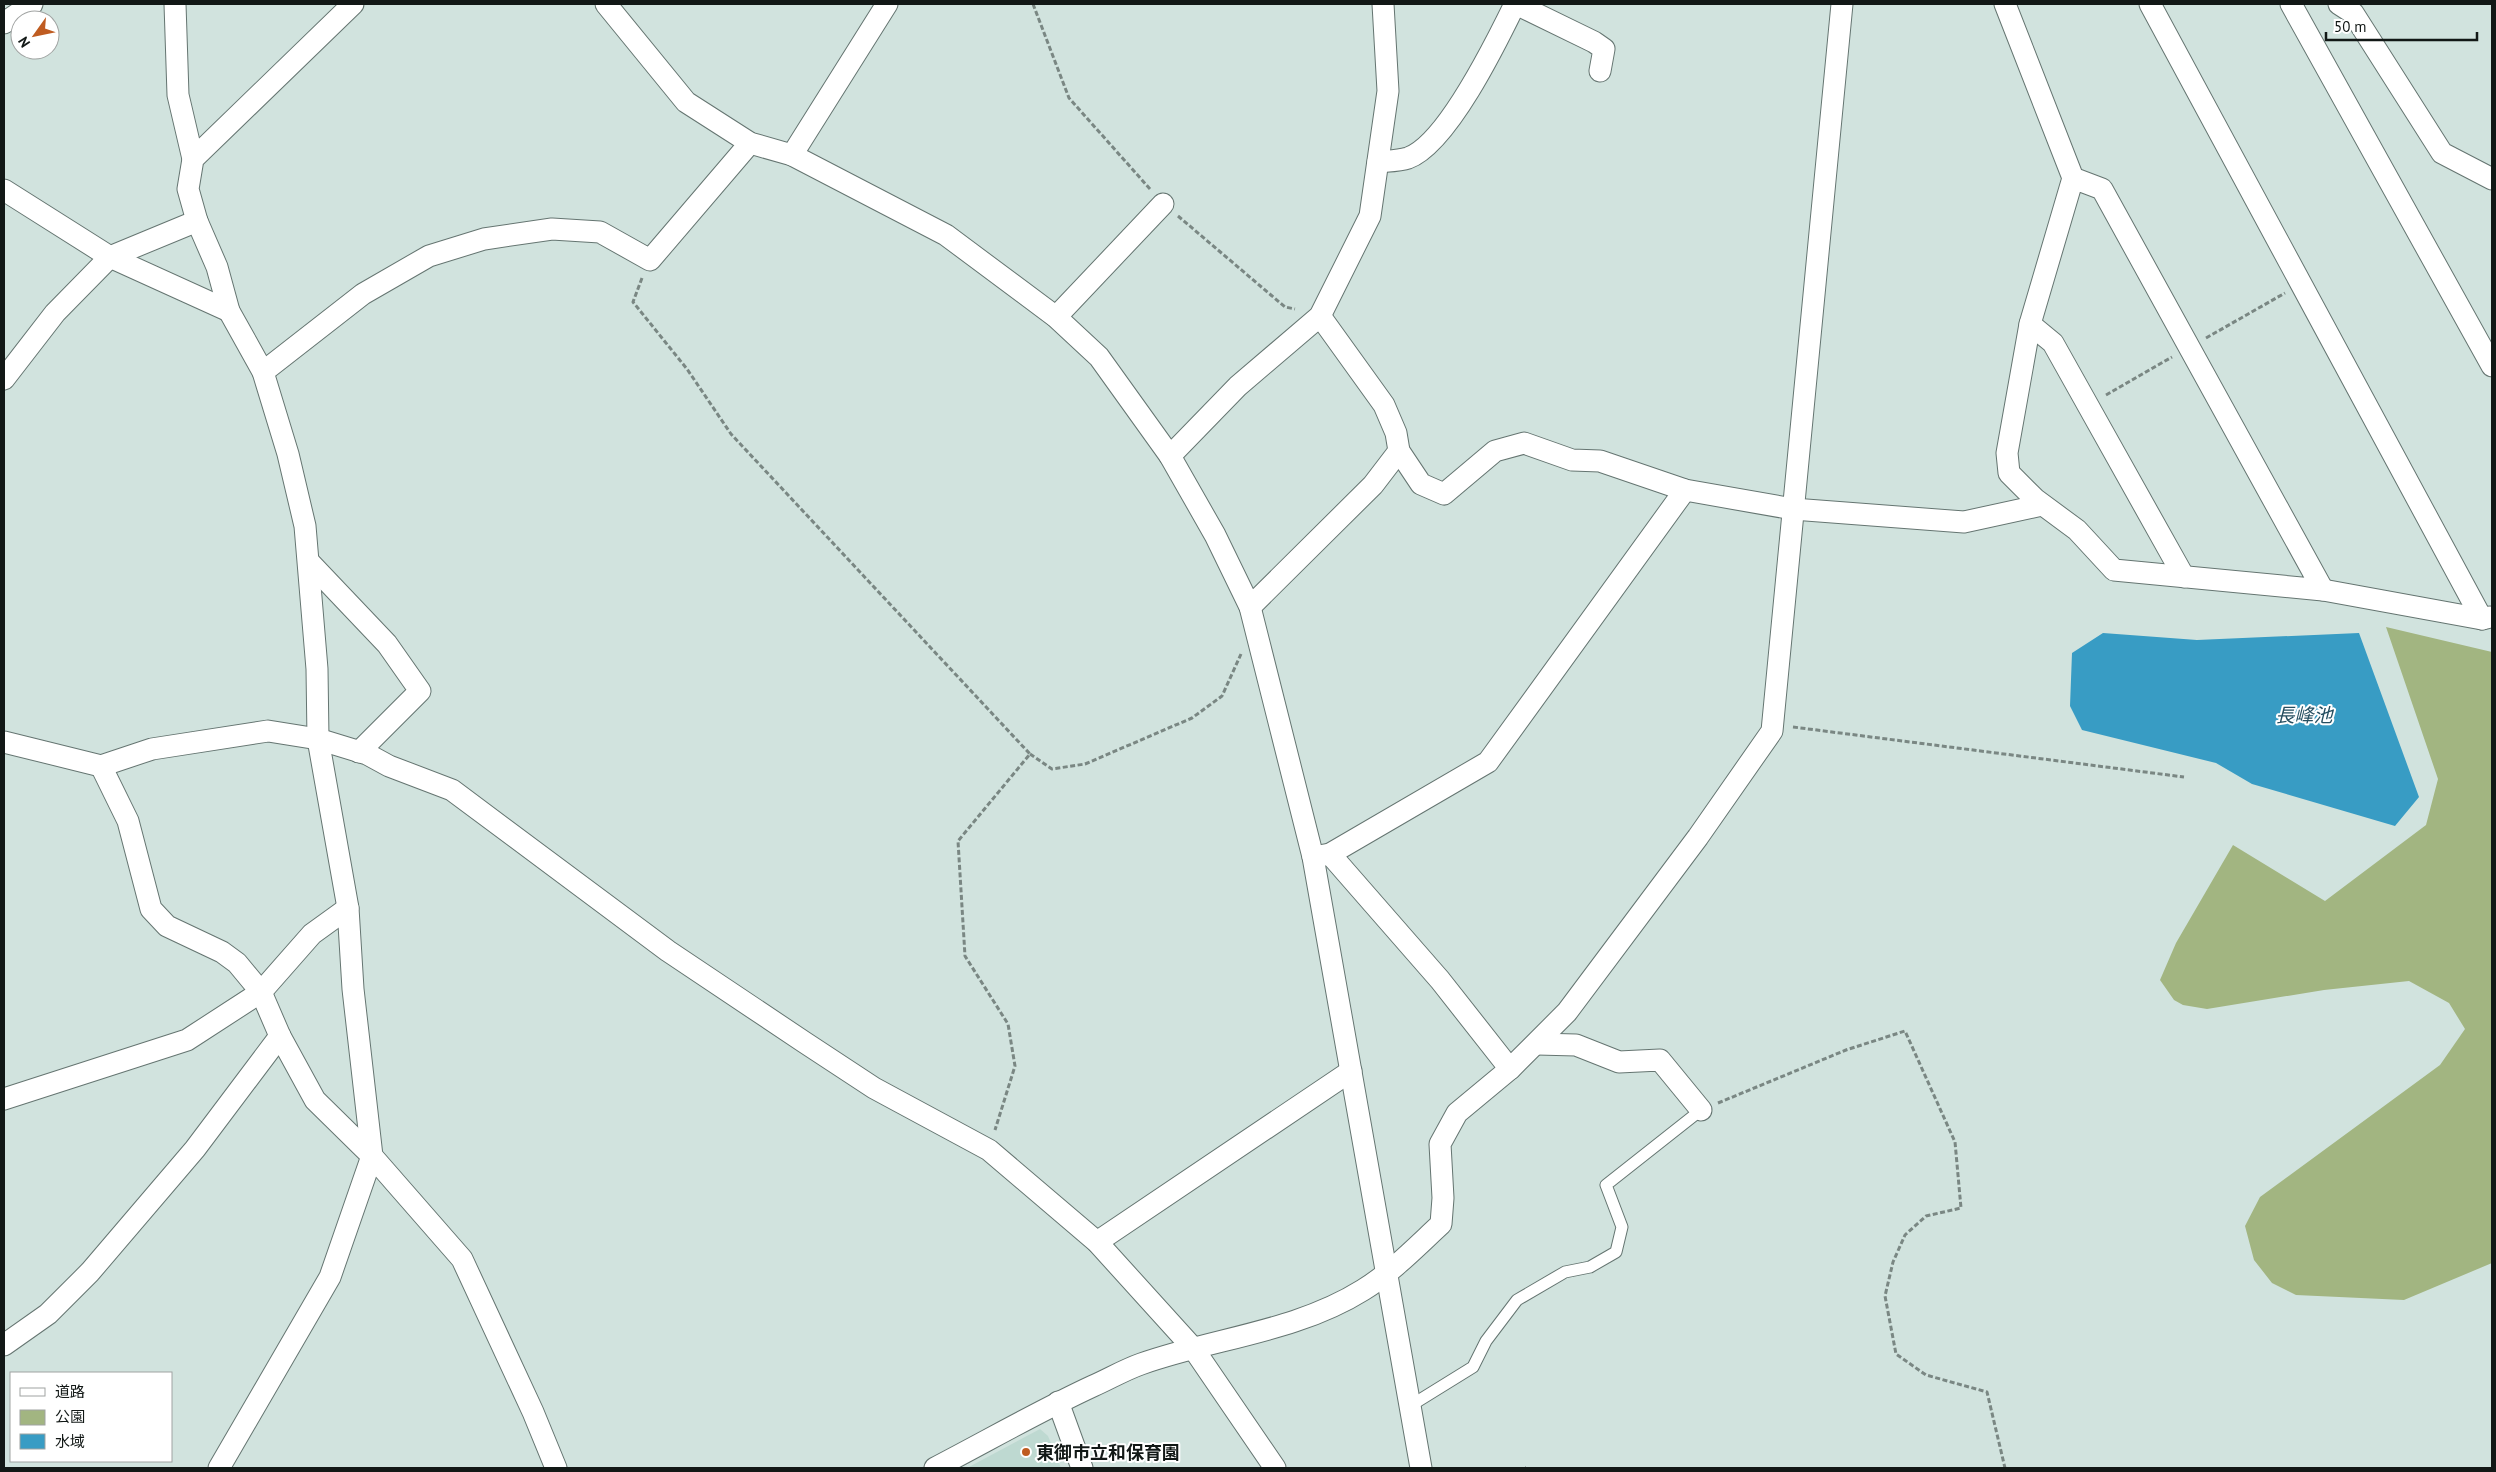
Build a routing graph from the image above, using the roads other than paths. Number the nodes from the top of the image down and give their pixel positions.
1 (32, 4) edge
2 (175, 4) edge
3 (352, 4) edge
4 (606, 4) edge
5 (887, 4) edge
6 (1383, 4) edge
7 (1516, 4) edge
8 (1842, 4) edge
9 (2005, 4) edge
10 (2150, 4) edge
11 (2291, 4) edge
12 (2339, 4) edge
13 (4, 23) edge
14 (1600, 71) dead end
15 (750, 144) junction
16 (792, 155) junction
17 (192, 159) junction
18 (1378, 162) junction
19 (2073, 178) junction
20 (2492, 179) edge
21 (4, 190) edge
22 (1163, 204) road end
23 (198, 221) junction
24 (110, 257) junction
25 (229, 311) junction
26 (1320, 316) junction
27 (1056, 317) junction
28 (2030, 324) junction
29 (2492, 366) edge
30 (263, 372) junction
31 (4, 379) edge
32 (1399, 451) junction
33 (1170, 456) junction
34 (1684, 490) junction
35 (2042, 505) junction
36 (1793, 510) junction
37 (310, 563) junction
38 (2184, 577) junction
39 (2323, 590) junction
40 (1250, 607) junction
41 (2487, 618) edge
42 (318, 739) junction
43 (4, 742) edge
44 (359, 752) junction
45 (101, 766) junction
46 (1321, 856) junction
47 (348, 908) junction
48 (261, 992) junction
49 (280, 1036) junction
50 (1537, 1044) junction
51 (1510, 1069) junction
52 (1351, 1072) junction
53 (4, 1099) edge
54 (1701, 1110) joint
55 (372, 1156) junction
56 (1097, 1242) junction
57 (1386, 1274) junction
58 (4, 1345) edge
59 (1193, 1348) junction
60 (1058, 1402) junction
61 (1410, 1406) junction
62 (219, 1468) edge
63 (556, 1468) edge
64 (935, 1468) edge
65 (1082, 1468) edge
66 (1276, 1468) edge
67 (1421, 1468) edge

1 - 13 street
2 - 17 street
3 - 17 street
4 - 15 street
5 - 16 street
6 - 18 street
7 - 14 street
7 - 18 street
8 - 36 street
9 - 19 street
10 - 41 street
11 - 29 street
12 - 20 street
15 - 16 street
15 - 30 street
16 - 27 street
17 - 23 street
18 - 26 street
19 - 28 street
19 - 39 street
21 - 24 street
22 - 27 street
23 - 24 street
23 - 25 street
24 - 25 street
24 - 31 street
25 - 30 street
26 - 32 street
26 - 33 street
27 - 33 street
28 - 35 street
28 - 38 street
30 - 37 street
32 - 34 street
32 - 40 street
33 - 40 street
34 - 36 street
34 - 46 street
35 - 36 street
35 - 38 street
36 - 50 street
37 - 42 street
37 - 44 street
38 - 39 street
39 - 41 street
40 - 46 street
42 - 44 street
42 - 45 street
42 - 47 street
43 - 45 street
44 - 56 street
45 - 48 street
46 - 51 street
46 - 52 street
47 - 48 street
47 - 55 street
48 - 49 street
48 - 53 street
49 - 55 street
49 - 58 street
50 - 51 street
50 - 54 street
51 - 57 street
52 - 56 street
52 - 57 street
54 - 61 lane
55 - 62 street
55 - 63 street
56 - 59 street
57 - 59 street
57 - 61 street
59 - 60 street
59 - 66 street
60 - 64 street
60 - 65 street
61 - 67 street

